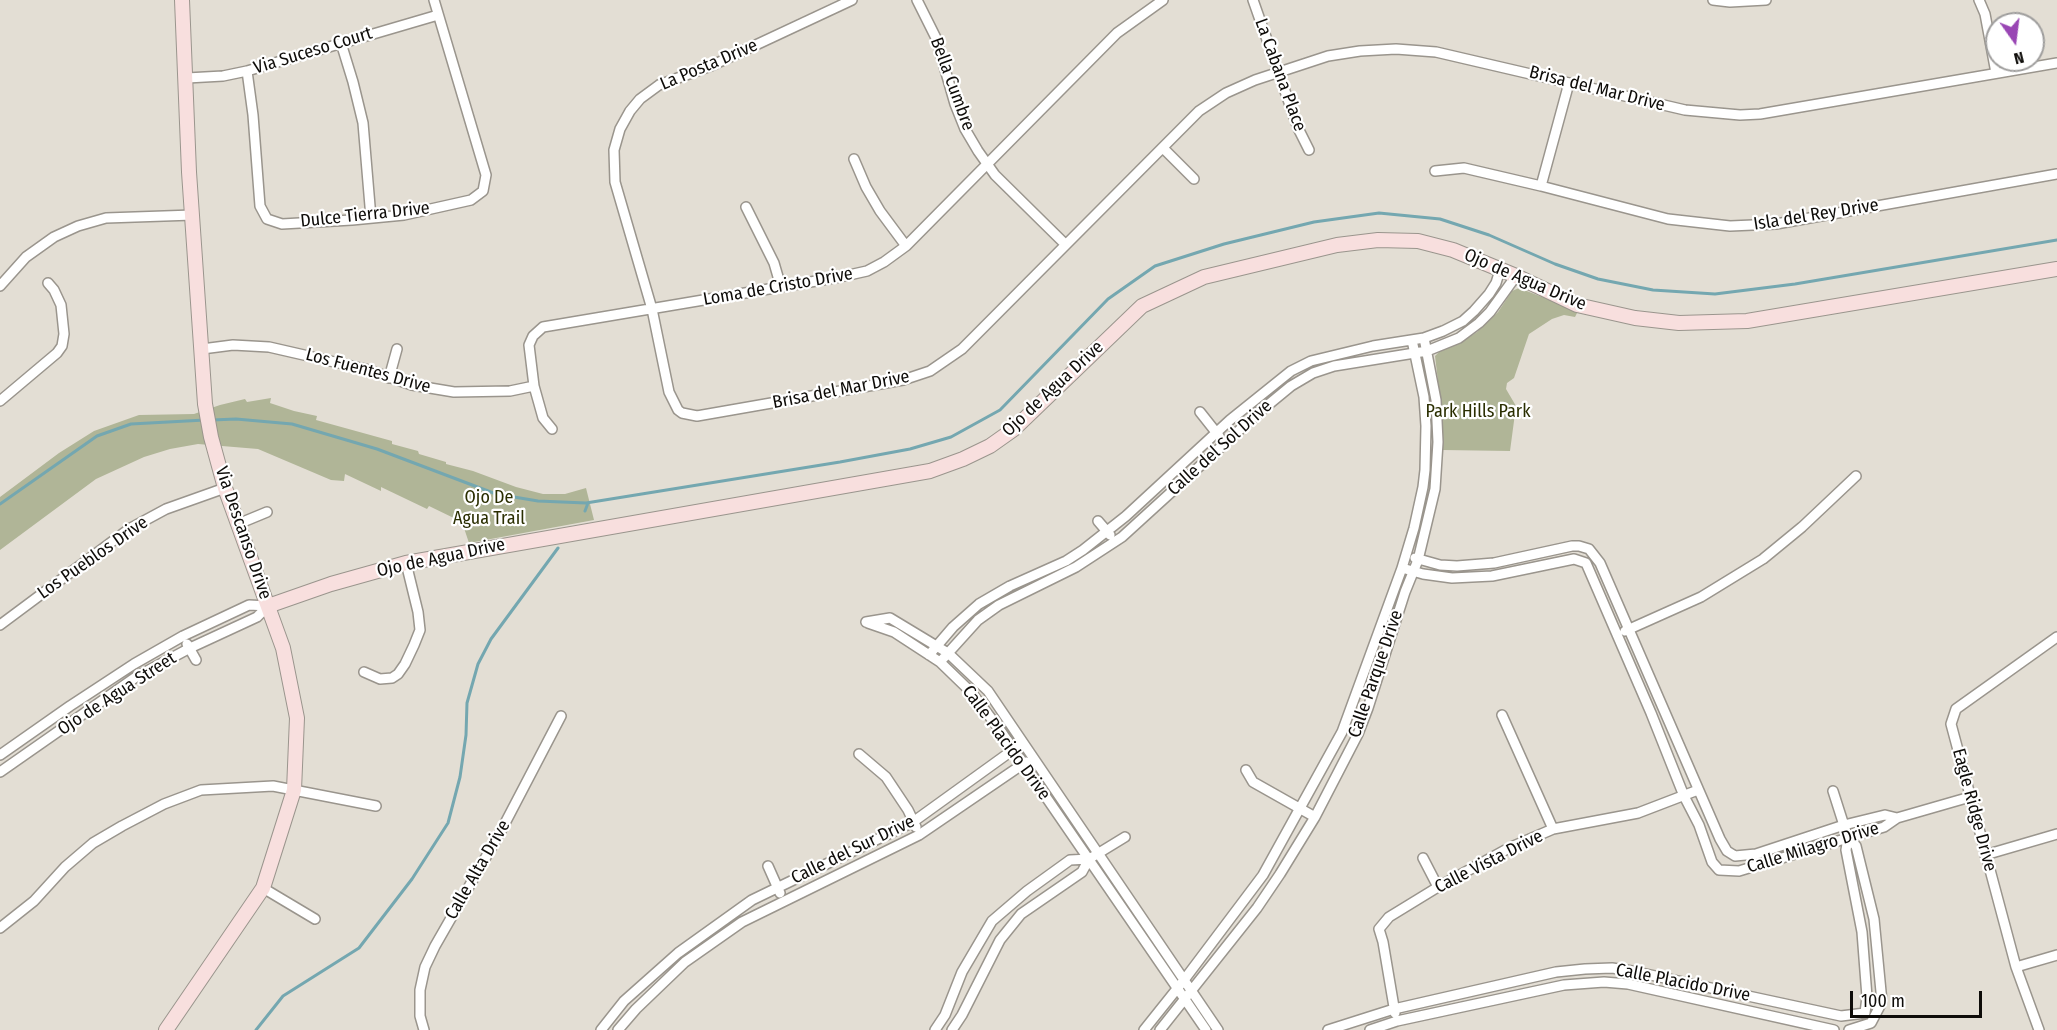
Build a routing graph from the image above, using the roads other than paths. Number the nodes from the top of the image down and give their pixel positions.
1 (182, 0) edge
2 (434, 0) edge
3 (852, 0) edge
4 (917, 0) edge
5 (1163, 0) edge
6 (1253, 0) edge
7 (1713, 0) edge
8 (1766, 0) edge
9 (1979, 0) edge
10 (438, 15) junction
11 (341, 43) junction
12 (2057, 63) edge
13 (247, 72) junction
14 (1277, 72) junction
15 (1996, 73) junction
16 (187, 78) junction
17 (1569, 82) junction
18 (1163, 148) junction
19 (1309, 150) dead end
20 (854, 159) dead end
21 (987, 164) junction
22 (1435, 171) dead end
23 (2057, 174) edge
24 (1194, 179) dead end
25 (1541, 186) junction
26 (746, 207) dead end
27 (193, 215) junction
28 (371, 218) junction
29 (1065, 244) junction
30 (906, 246) junction
31 (2057, 268) edge
32 (1500, 270) junction
33 (1516, 276) junction
34 (48, 283) dead end
35 (0, 286) edge
36 (781, 286) junction
37 (652, 309) junction
38 (1424, 338) junction
39 (1412, 340) junction
40 (1364, 348) junction
41 (202, 349) junction
42 (398, 349) dead end
43 (1427, 351) junction
44 (1414, 352) junction
45 (1367, 360) junction
46 (389, 378) junction
47 (534, 386) junction
48 (0, 401) edge
49 (1200, 412) dead end
50 (1438, 424) junction
51 (1426, 426) junction
52 (552, 429) dead end
53 (1216, 433) junction
54 (1225, 443) junction
55 (1856, 476) dead end
56 (1423, 487) junction
57 (225, 488) junction
58 (1435, 489) junction
59 (267, 512) dead end
60 (1098, 521) dead end
61 (238, 524) junction
62 (1107, 531) junction
63 (1115, 541) junction
64 (1589, 549) junction
65 (1406, 555) junction
66 (1418, 560) junction
67 (1583, 562) junction
68 (406, 563) junction
69 (1494, 563) junction
70 (1402, 568) junction
71 (1413, 572) junction
72 (1497, 575) junction
73 (1034, 581) junction
74 (268, 606) junction
75 (0, 625) edge
76 (1629, 629) junction
77 (1617, 635) junction
78 (183, 636) junction
79 (2057, 637) edge
80 (936, 646) junction
81 (190, 648) junction
82 (948, 653) junction
83 (929, 655) junction
84 (196, 660) dead end
85 (940, 662) junction
86 (364, 672) dead end
87 (1359, 686) junction
88 (1373, 691) junction
89 (70, 706) junction
90 (1662, 708) junction
91 (1651, 713) junction
92 (1502, 715) dead end
93 (561, 716) dead end
94 (78, 717) junction
95 (1024, 742) junction
96 (1013, 749) junction
97 (859, 754) dead end
98 (0, 756) edge
99 (1034, 756) junction
100 (1023, 764) junction
101 (1246, 770) dead end
102 (0, 772) edge
103 (294, 790) junction
104 (1698, 790) junction
105 (1833, 791) dead end
106 (1684, 796) junction
107 (1970, 797) junction
108 (376, 806) dead end
109 (1300, 810) junction
110 (1315, 817) junction
111 (1897, 818) junction
112 (914, 822) junction
113 (1844, 825) junction
114 (1554, 829) junction
115 (2057, 834) edge
116 (919, 835) junction
117 (1125, 837) dead end
118 (1848, 838) junction
119 (1099, 853) junction
120 (1731, 854) junction
121 (1985, 855) junction
122 (1423, 858) dead end
123 (1089, 859) junction
124 (768, 866) dead end
125 (1726, 871) junction
126 (778, 887) junction
127 (1438, 887) junction
128 (263, 888) junction
129 (1246, 898) junction
130 (784, 900) junction
131 (1257, 908) junction
132 (315, 919) dead end
133 (1874, 919) junction
134 (1861, 922) junction
135 (1149, 927) junction
136 (0, 928) edge
137 (1141, 934) junction
138 (678, 953) junction
139 (2057, 955) edge
140 (685, 962) junction
141 (2016, 967) junction
142 (965, 968) junction
143 (1632, 971) junction
144 (981, 976) junction
145 (1516, 982) junction
146 (1181, 984) junction
147 (1628, 984) junction
148 (1192, 991) junction
149 (1737, 993) junction
150 (1518, 994) junction
151 (1185, 1000) junction
152 (1394, 1009) junction
153 (1735, 1009) junction
154 (1865, 1013) junction
155 (1397, 1021) junction
156 (1871, 1023) junction
157 (166, 1030) edge
158 (424, 1030) edge
159 (601, 1030) edge
160 (618, 1030) edge
161 (935, 1030) edge
162 (952, 1030) edge
163 (1144, 1030) edge
164 (1160, 1030) edge
165 (1206, 1030) edge
166 (1218, 1030) edge
167 (1328, 1030) edge
168 (1370, 1030) edge
169 (1834, 1030) edge
170 (1850, 1030) edge
171 (2039, 1030) edge

1 - 16 street, Via Descanso Drive
2 - 10 street, Dulce Tierra Drive
3 - 37 street, La Posta Drive
4 - 21 street, Bella Cumbre
5 - 21 street, Loma de Cristo Drive
6 - 14 street, La Cabana Place
7 - 8 street
9 - 15 street
10 - 11 street, Via Suceso Court
10 - 28 street, Dulce Tierra Drive
11 - 13 street, Via Suceso Court
11 - 28 street
12 - 15 street, Brisa del Mar Drive
13 - 16 street, Via Suceso Court
13 - 28 street, Dulce Tierra Drive
14 - 17 street, Brisa del Mar Drive
14 - 18 street, Brisa del Mar Drive
14 - 19 street, La Cabana Place
15 - 17 street, Brisa del Mar Drive
16 - 27 street, Via Descanso Drive
17 - 25 street
18 - 24 street
18 - 29 street, Brisa del Mar Drive
20 - 30 street
21 - 29 street, Bella Cumbre
21 - 30 street, Loma de Cristo Drive
22 - 25 street, Isla del Rey Drive
23 - 25 street, Isla del Rey Drive
26 - 36 street
27 - 35 street
27 - 41 street, Via Descanso Drive
29 - 37 street, Brisa del Mar Drive
30 - 36 street, Loma de Cristo Drive
31 - 33 street, Ojo de Agua Drive
32 - 33 street, Ojo de Agua Drive
32 - 38 street, Calle del Sol Drive
32 - 68 street, Ojo de Agua Drive
33 - 43 street, Calle del Sol Drive
34 - 48 street
36 - 37 street, Loma de Cristo Drive
37 - 47 street, Loma de Cristo Drive
38 - 39 street, Calle del Sol Drive
38 - 43 street, Calle Parque Drive
39 - 40 street, Calle del Sol Drive
39 - 44 street, Calle Parque Drive
40 - 45 street
40 - 53 street, Calle del Sol Drive
41 - 46 street, Los Fuentes Drive
41 - 57 street, Via Descanso Drive
42 - 46 street
43 - 44 street, Calle del Sol Drive
43 - 50 street, Calle Parque Drive
44 - 45 street, Calle del Sol Drive
44 - 51 street, Calle Parque Drive
45 - 54 street, Calle del Sol Drive
46 - 47 street, Los Fuentes Drive
47 - 52 street, Loma de Cristo Drive
49 - 53 street
50 - 51 street
50 - 58 street, Calle Parque Drive
51 - 56 street, Calle Parque Drive
53 - 54 street
53 - 62 street, Calle del Sol Drive
54 - 63 street, Calle del Sol Drive
55 - 76 street
56 - 58 street
56 - 65 street, Calle Parque Drive
57 - 61 street, Via Descanso Drive
57 - 75 street, Los Pueblos Drive
58 - 66 street, Calle Parque Drive
59 - 61 street
60 - 62 street
61 - 74 street, Via Descanso Drive
62 - 63 street
62 - 73 street, Calle del Sol Drive
63 - 73 street, Calle del Sol Drive
64 - 67 street
64 - 69 street
64 - 76 street, Calle Milagro Drive
65 - 66 street
65 - 70 street, Calle Parque Drive
66 - 69 street
66 - 71 street, Calle Parque Drive
67 - 72 street
67 - 77 street, Calle Milagro Drive
68 - 74 street, Ojo de Agua Drive
68 - 86 street
69 - 72 street
70 - 71 street
70 - 87 street, Calle Parque Drive
71 - 72 street
71 - 88 street, Calle Parque Drive
73 - 80 street, Calle del Sol Drive
73 - 82 street, Calle del Sol Drive
74 - 78 street, Ojo de Agua Drive
74 - 81 street, Ojo de Agua Street
74 - 103 street, Via Descanso Drive
76 - 77 street
76 - 90 street, Calle Milagro Drive
77 - 91 street, Calle Milagro Drive
78 - 81 street
78 - 89 street, Ojo de Agua Drive
79 - 107 street, Eagle Ridge Drive
80 - 82 street, Calle Placido Drive
80 - 83 street, Calle del Sol Drive
80 - 83 street, Calle Placido Drive
81 - 84 street
81 - 94 street, Ojo de Agua Street
82 - 85 street, Calle del Sol Drive
82 - 95 street, Calle Placido Drive
83 - 85 street, Calle Placido Drive
85 - 96 street, Calle Placido Drive
87 - 88 street
87 - 109 street, Calle Parque Drive
88 - 110 street, Calle Parque Drive
89 - 94 street
89 - 98 street, Ojo de Agua Drive
90 - 91 street
90 - 104 street, Calle Milagro Drive
91 - 106 street, Calle Milagro Drive
92 - 114 street
93 - 158 street, Calle Alta Drive
94 - 102 street, Ojo de Agua Street
95 - 96 street, Calle del Sur Drive
95 - 99 street, Calle Placido Drive
96 - 100 street, Calle Placido Drive
96 - 112 street, Calle del Sur Drive
97 - 112 street
99 - 100 street, Calle del Sur Drive
99 - 119 street, Calle Placido Drive
100 - 116 street, Calle del Sur Drive
100 - 123 street, Calle Placido Drive
101 - 109 street
103 - 108 street
103 - 128 street, Via Descanso Drive
103 - 136 street
104 - 106 street, Calle Vista Drive
104 - 120 street, Calle Milagro Drive
105 - 113 street
106 - 114 street, Calle Vista Drive
106 - 125 street, Calle Milagro Drive
107 - 111 street, Calle Milagro Drive
107 - 121 street, Eagle Ridge Drive
109 - 110 street
109 - 129 street, Calle Parque Drive
110 - 131 street, Calle Parque Drive
111 - 113 street, Calle Milagro Drive
111 - 118 street, Calle Milagro Drive
112 - 116 street
112 - 126 street, Calle del Sur Drive
113 - 118 street
113 - 120 street, Calle Milagro Drive
114 - 127 street, Calle Vista Drive
115 - 121 street
116 - 130 street, Calle del Sur Drive
117 - 119 street
118 - 125 street, Calle Milagro Drive
118 - 133 street
118 - 134 street
119 - 123 street
119 - 135 street, Calle Placido Drive
120 - 125 street
121 - 141 street, Eagle Ridge Drive
122 - 127 street
123 - 137 street, Calle Placido Drive
123 - 142 street
123 - 144 street
124 - 126 street
126 - 130 street
126 - 138 street, Calle del Sur Drive
127 - 152 street, Calle Vista Drive
128 - 132 street
128 - 157 street, Via Descanso Drive
129 - 131 street
129 - 146 street, Calle Parque Drive
130 - 140 street, Calle del Sur Drive
131 - 148 street, Calle Parque Drive
133 - 134 street
133 - 156 street
134 - 154 street
135 - 137 street
135 - 146 street, Calle Placido Drive
137 - 146 street, Calle Placido Drive
138 - 140 street
138 - 159 street, Calle del Sur Drive
139 - 141 street
140 - 160 street, Calle del Sur Drive
141 - 171 street, Eagle Ridge Drive
142 - 144 street
142 - 161 street
143 - 145 street, Calle Placido Drive
143 - 147 street
143 - 149 street, Calle Placido Drive
144 - 162 street
145 - 150 street
145 - 152 street, Calle Placido Drive
146 - 148 street, Calle Placido Drive
146 - 151 street, Calle Placido Drive
146 - 163 street, Calle Parque Drive
147 - 150 street, Calle Placido Drive
147 - 153 street, Calle Placido Drive
148 - 151 street, Calle Parque Drive
148 - 166 street, Calle Placido Drive
149 - 153 street
149 - 154 street, Calle Placido Drive
150 - 155 street, Calle Placido Drive
151 - 164 street, Calle Parque Drive
151 - 165 street, Calle Placido Drive
152 - 155 street, Calle Vista Drive
152 - 167 street, Calle Placido Drive
153 - 169 street, Calle Placido Drive
154 - 156 street
155 - 168 street, Calle Placido Drive
156 - 170 street

